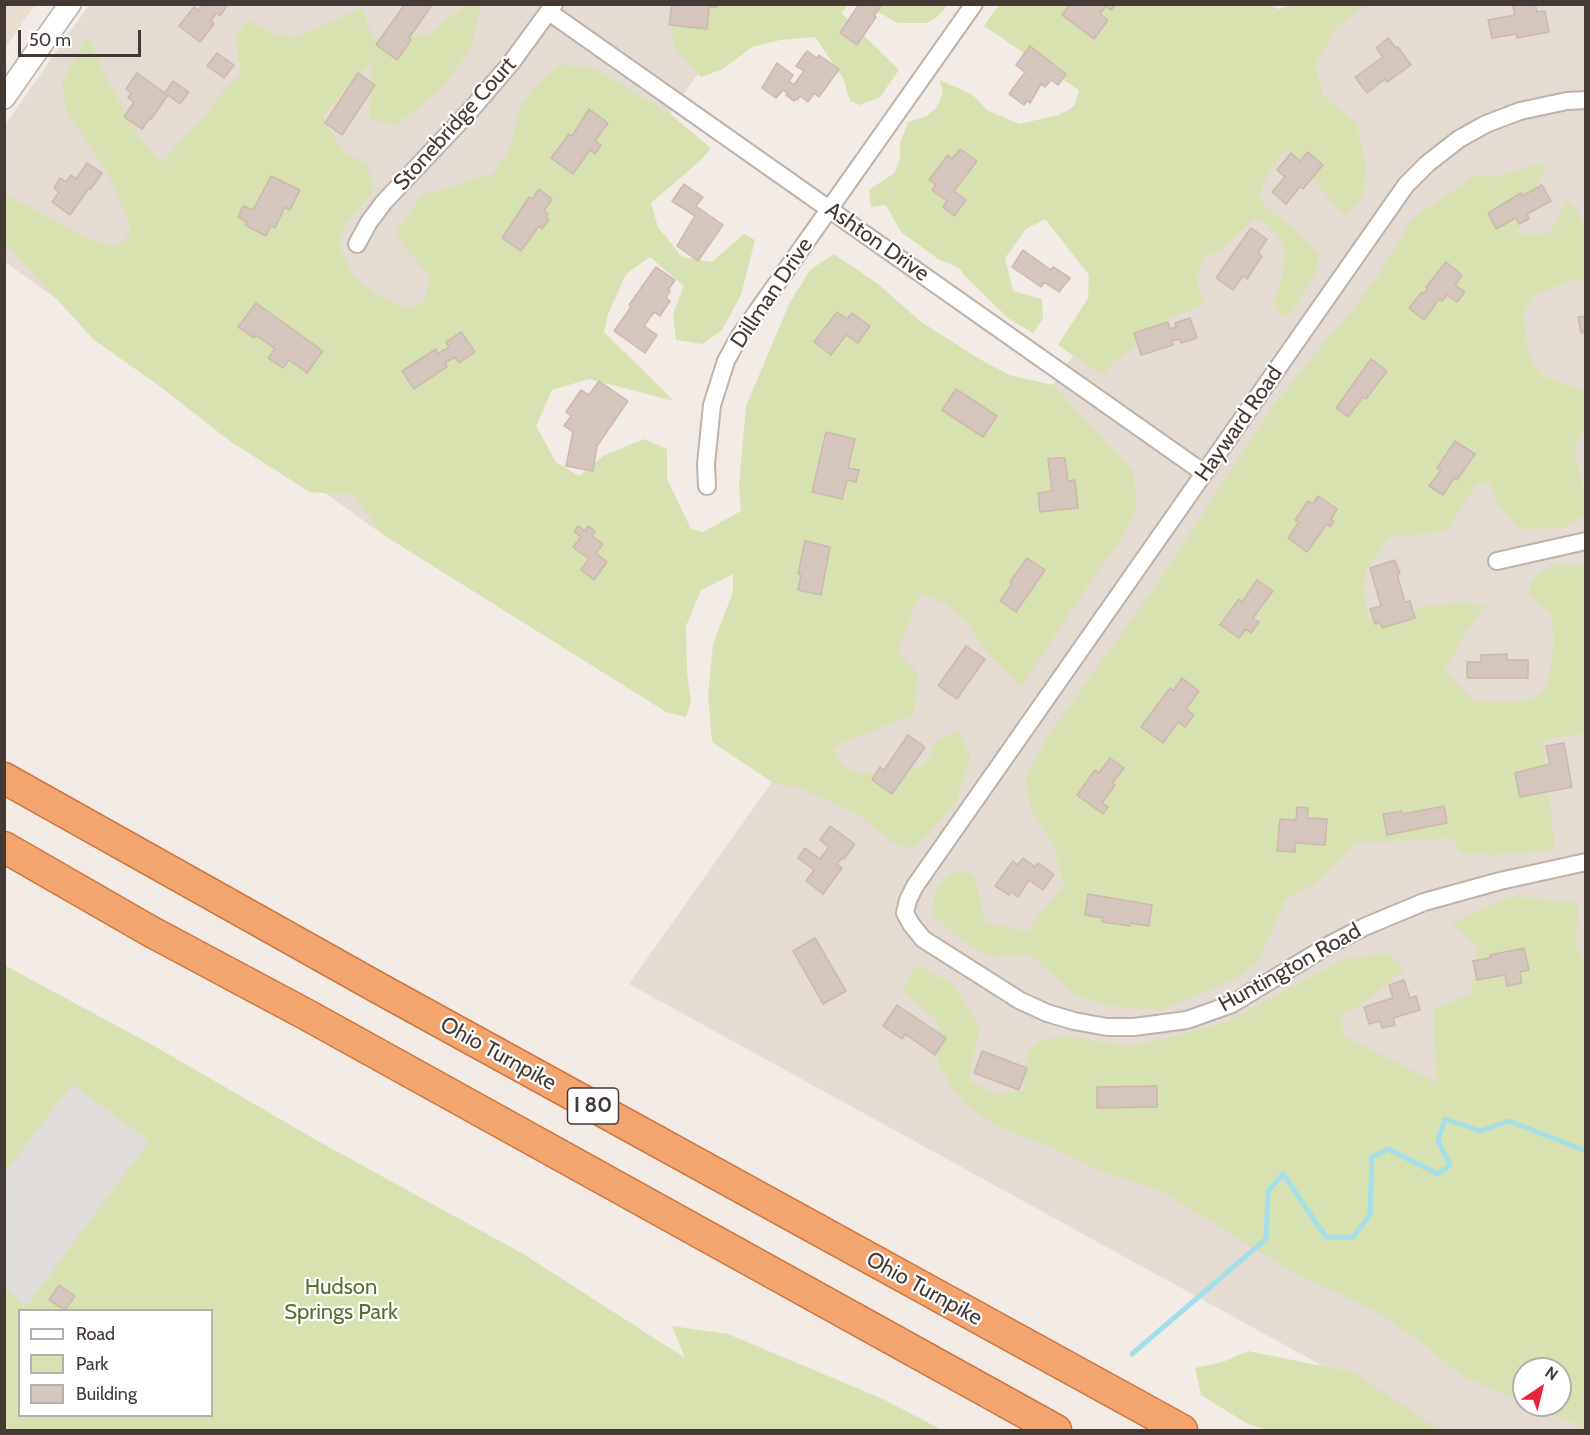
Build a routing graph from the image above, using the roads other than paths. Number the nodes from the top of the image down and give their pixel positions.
1 (70, 4) edge
2 (974, 4) edge
3 (552, 8) edge
4 (4, 98) edge
5 (1586, 100) edge
6 (830, 209) junction
7 (357, 244) dead end
8 (1204, 473) junction
9 (707, 486) dead end
10 (1586, 541) edge
11 (1497, 561) dead end
12 (4, 778) edge
13 (955, 830) joint
14 (4, 847) edge
15 (1586, 862) edge
16 (1056, 1431) edge
17 (1182, 1431) edge

1 - 4 street
2 - 6 street, Dillman Drive
3 - 6 street, Ashton Drive
3 - 7 street, Stonebridge Court
5 - 8 street, Hayward Road
6 - 8 street, Ashton Drive
6 - 9 street, Dillman Drive
8 - 13 street, Hayward Road
10 - 11 street
12 - 17 highway, Ohio Turnpike / I 80
13 - 15 street, Huntington Road
14 - 16 highway, I 80

